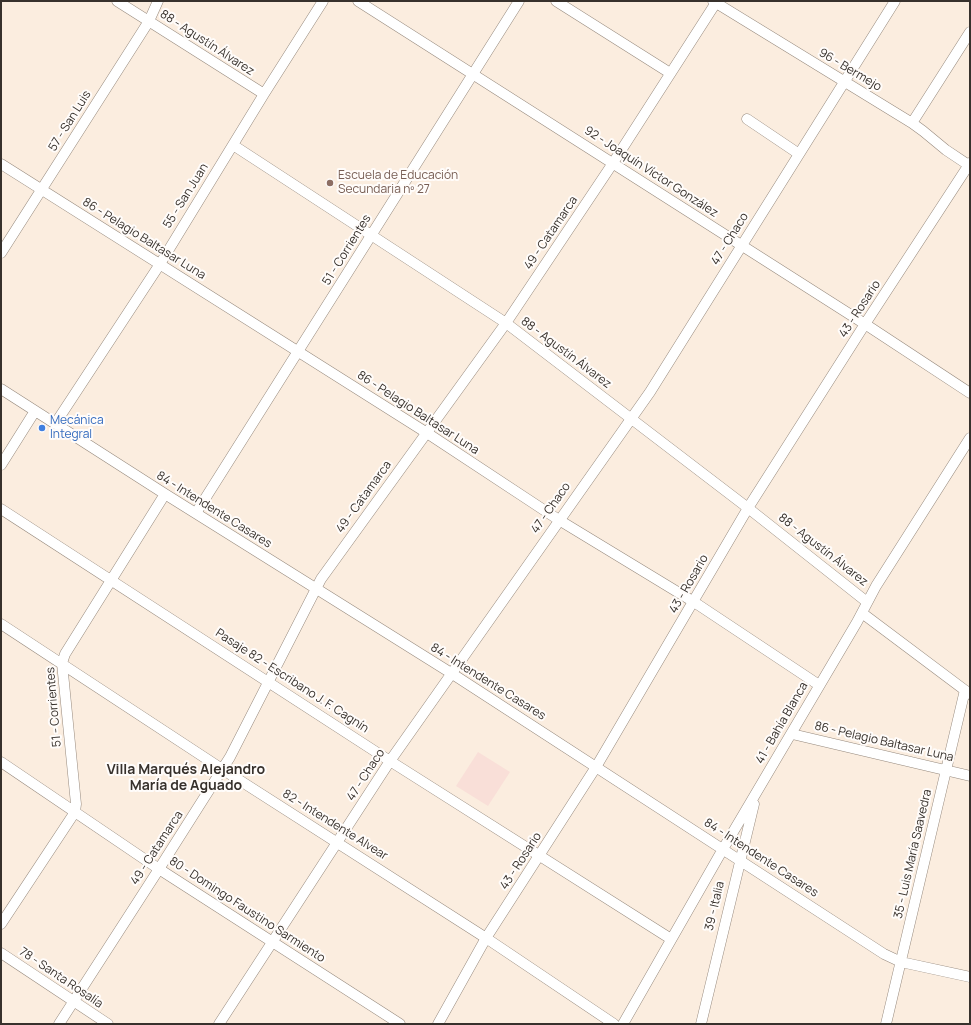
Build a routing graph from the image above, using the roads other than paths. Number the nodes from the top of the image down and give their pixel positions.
1 (117, 1) edge
2 (158, 1) edge
3 (323, 1) edge
4 (358, 1) edge
5 (519, 1) edge
6 (556, 1) edge
7 (895, 1) edge
8 (715, 2) edge
9 (148, 21) junction
10 (970, 32) edge
11 (473, 73) junction
12 (670, 73) junction
13 (844, 82) junction
14 (264, 94) junction
15 (747, 119) dead end
16 (912, 123) junction
17 (233, 145) junction
18 (799, 154) junction
19 (613, 163) junction
20 (1, 164) edge
21 (969, 165) edge
22 (42, 190) junction
23 (371, 235) junction
24 (741, 246) junction
25 (1, 253) edge
26 (160, 264) junction
27 (506, 323) junction
28 (865, 324) junction
29 (297, 352) junction
30 (1, 389) edge
31 (970, 393) edge
32 (35, 410) junction
33 (631, 419) junction
34 (55, 424) junction
35 (427, 433) junction
36 (970, 438) edge
37 (1, 465) edge
38 (165, 494) junction
39 (748, 508) junction
40 (1, 509) edge
41 (196, 513) junction
42 (559, 520) junction
43 (111, 580) junction
44 (315, 589) junction
45 (694, 602) junction
46 (867, 602) junction
47 (862, 613) junction
48 (1, 624) edge
49 (62, 663) junction
50 (451, 674) junction
51 (268, 682) junction
52 (819, 685) junction
53 (968, 692) edge
54 (792, 734) junction
55 (390, 761) junction
56 (1, 762) edge
57 (596, 766) junction
58 (222, 769) junction
59 (946, 770) junction
60 (970, 776) edge
61 (756, 794) junction
62 (74, 812) junction
63 (338, 842) junction
64 (723, 849) junction
65 (539, 856) junction
66 (740, 860) junction
67 (159, 868) junction
68 (1, 924) edge
69 (486, 938) junction
70 (671, 939) junction
71 (272, 942) junction
72 (1, 952) edge
73 (901, 962) junction
74 (970, 977) edge
75 (73, 1002) junction
76 (59, 1024) edge
77 (108, 1024) edge
78 (219, 1024) edge
79 (400, 1024) edge
80 (438, 1024) edge
81 (614, 1024) edge
82 (623, 1024) edge
83 (701, 1024) edge
84 (886, 1024) edge

1 - 9 street, 88 - Agustín Álvarez
2 - 9 street, 57 - San Luis
3 - 14 street, 55 - San Juan
4 - 11 street, 92 - Joaquín Víctor González
5 - 11 street, 51 - Corrientes
6 - 12 street
7 - 13 street, 47 - Chaco
8 - 12 street, 49 - Catamarca
8 - 13 street, 96 - Bermejo
9 - 14 street, 88 - Agustín Álvarez
9 - 22 street, 57 - San Luis
10 - 16 street
11 - 19 street, 92 - Joaquín Víctor González
11 - 23 street, 51 - Corrientes
12 - 19 street, 49 - Catamarca
13 - 16 street, 96 - Bermejo
13 - 18 street, 47 - Chaco
14 - 17 street, 55 - San Juan
15 - 18 street
16 - 21 street, 96 - Bermejo
17 - 23 street, 88 - Agustín Álvarez
17 - 26 street, 55 - San Juan
18 - 24 street, 47 - Chaco
19 - 24 street, 92 - Joaquín Víctor González
19 - 27 street, 49 - Catamarca
20 - 22 street, 86 - Pelagio Baltasar Luna
21 - 28 street, 43 - Rosario
22 - 25 street, 57 - San Luis
22 - 26 street, 86 - Pelagio Baltasar Luna
23 - 27 street, 88 - Agustín Álvarez
23 - 29 street, 51 - Corrientes
24 - 28 street, 92 - Joaquín Víctor González
24 - 33 street, 47 - Chaco
26 - 29 street, 86 - Pelagio Baltasar Luna
26 - 34 street, 55 - San Juan
27 - 33 street, 88 - Agustín Álvarez
27 - 35 street, 49 - Catamarca
28 - 31 street, 92 - Joaquín Víctor González
28 - 39 street, 43 - Rosario
29 - 35 street, 86 - Pelagio Baltasar Luna
29 - 41 street, 51 - Corrientes
30 - 32 street, 84 - Intendente Casares
32 - 34 street, 84 - Intendente Casares
32 - 37 street
33 - 39 street, 88 - Agustín Álvarez
33 - 42 street, 47 - Chaco
34 - 38 street, 84 - Intendente Casares
35 - 42 street, 86 - Pelagio Baltasar Luna
35 - 44 street, 49 - Catamarca
36 - 46 street, 41 - Bahía Blanca
38 - 41 street, 84 - Intendente Casares
38 - 43 street, 51 - Corrientes
39 - 45 street, 43 - Rosario
39 - 46 street, 88 - Agustín Álvarez
40 - 43 street, Pasaje 82 - Escribano J. F. Cagnín
41 - 44 street, 84 - Intendente Casares
42 - 45 street, 86 - Pelagio Baltasar Luna
42 - 50 street, 47 - Chaco
43 - 49 street, 51 - Corrientes
43 - 51 street, Pasaje 82 - Escribano J. F. Cagnín
44 - 50 street, 84 - Intendente Casares
44 - 51 street, 49 - Catamarca
45 - 52 street, 86 - Pelagio Baltasar Luna
45 - 57 street, 43 - Rosario
46 - 47 street, 41 - Bahía Blanca
47 - 52 street, 41 - Bahía Blanca
47 - 53 street
48 - 49 street, 82 - Intendente Alvear
49 - 58 street, 82 - Intendente Alvear
49 - 62 street, 51 - Corrientes
50 - 55 street, 47 - Chaco
50 - 57 street, 84 - Intendente Casares
51 - 55 street, Pasaje 82 - Escribano J. F. Cagnín
51 - 58 street, 49 - Catamarca
52 - 54 street, 41 - Bahía Blanca
53 - 59 street, 35 - Luis María Saavedra
54 - 59 street, 86 - Pelagio Baltasar Luna
54 - 61 street, 41 - Bahía Blanca
55 - 63 street, 47 - Chaco
55 - 65 street, Pasaje 82 - Escribano J. F. Cagnín
56 - 62 street, 80 - Domingo Faustino Sarmiento
57 - 64 street, 84 - Intendente Casares
57 - 65 street, 43 - Rosario
58 - 63 street, 82 - Intendente Alvear
58 - 67 street, 49 - Catamarca
59 - 60 street, 86 - Pelagio Baltasar Luna
59 - 73 street, 35 - Luis María Saavedra
61 - 64 street, 41 - Bahía Blanca
61 - 66 street, 39 - Italia
62 - 67 street, 80 - Domingo Faustino Sarmiento
62 - 68 street
63 - 69 street, 82 - Intendente Alvear
63 - 71 street, 47 - Chaco
64 - 66 street, 84 - Intendente Casares
64 - 70 street, 41 - Bahía Blanca
65 - 69 street, 43 - Rosario
65 - 70 street, Pasaje 82 - Escribano J. F. Cagnín
66 - 73 street, 84 - Intendente Casares
66 - 83 street, 39 - Italia
67 - 71 street, 80 - Domingo Faustino Sarmiento
67 - 75 street, 49 - Catamarca
69 - 80 street, 43 - Rosario
69 - 81 street, 82 - Intendente Alvear
70 - 82 street, 41 - Bahía Blanca
71 - 78 street, 47 - Chaco
71 - 79 street, 80 - Domingo Faustino Sarmiento
72 - 75 street, 78 - Santa Rosalía
73 - 74 street, 84 - Intendente Casares
73 - 84 street, 35 - Luis María Saavedra
75 - 76 street, 49 - Catamarca
75 - 77 street, 78 - Santa Rosalía

